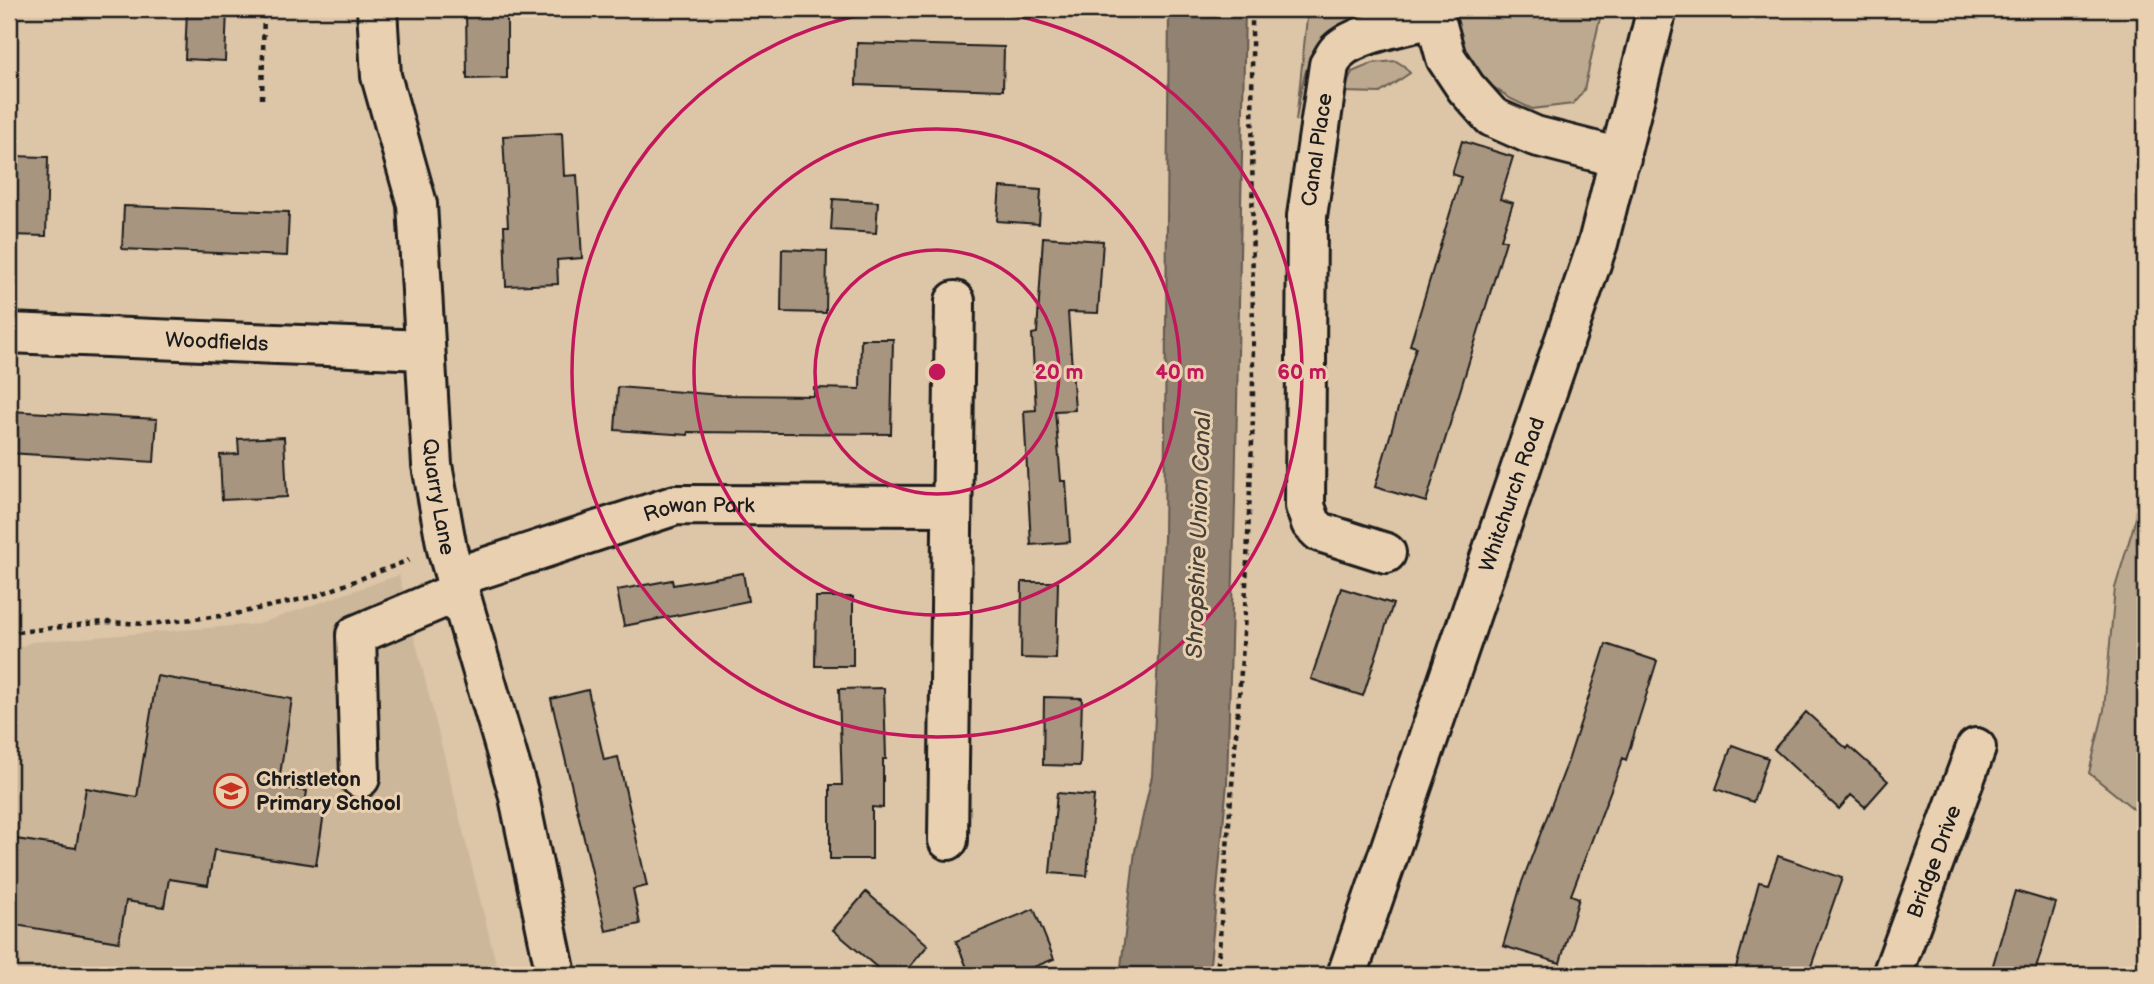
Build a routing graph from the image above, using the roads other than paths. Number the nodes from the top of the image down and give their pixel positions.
1 (377, 9) edge
2 (1657, 9) edge
3 (1435, 13) edge
4 (1620, 158) junction
5 (955, 301) dead end
6 (9, 333) edge
7 (424, 350) junction
8 (951, 506) junction
9 (1386, 554) dead end
10 (455, 572) junction
11 (1976, 748) dead end
12 (360, 778) dead end
13 (948, 840) dead end
14 (556, 975) edge
15 (1347, 975) edge
16 (1892, 975) edge

1 - 7 main road, Quarry Lane
2 - 4 main road, Whitchurch Road
3 - 4 main road, Canal Place
3 - 9 main road, Canal Place
4 - 15 main road, Whitchurch Road
5 - 8 main road
6 - 7 main road, Woodfields
7 - 10 main road, Quarry Lane
8 - 10 main road, Rowan Park
8 - 13 main road
10 - 12 main road, Rowan Park
10 - 14 main road, Quarry Lane
11 - 16 main road, Bridge Drive

